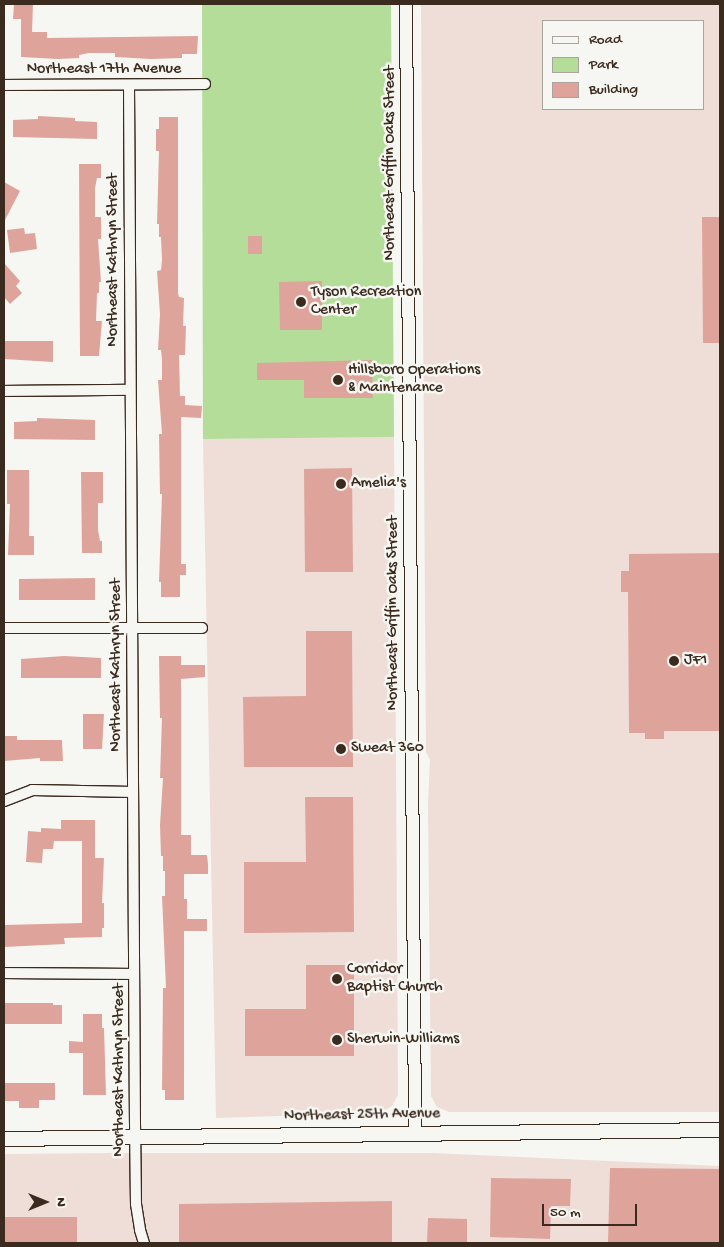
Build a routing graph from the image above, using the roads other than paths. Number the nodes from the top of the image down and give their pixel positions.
1 (406, 4) edge
2 (205, 84) dead end
3 (4, 85) edge
4 (128, 85) junction
5 (130, 390) junction
6 (4, 391) edge
7 (4, 628) edge
8 (132, 628) junction
9 (202, 628) dead end
10 (133, 792) junction
11 (4, 801) edge
12 (4, 974) edge
13 (134, 974) junction
14 (720, 1130) edge
15 (415, 1133) junction
16 (135, 1138) junction
17 (4, 1139) edge
18 (144, 1243) edge

1 - 15 street, Northeast Griffin Oaks Street
2 - 4 street, Northeast 17th Avenue
3 - 4 street, Northeast 17th Avenue
4 - 5 street, Northeast Kathryn Street
5 - 6 street
5 - 8 street, Northeast Kathryn Street
7 - 8 street
8 - 9 street
8 - 10 street, Northeast Kathryn Street
10 - 11 street
10 - 13 street, Northeast Kathryn Street
12 - 13 street
13 - 16 street, Northeast Kathryn Street
14 - 15 main road, Northeast 25th Avenue
15 - 16 main road, Northeast 25th Avenue
16 - 17 main road, Northeast 25th Avenue
16 - 18 street, Northeast Kathryn Street

